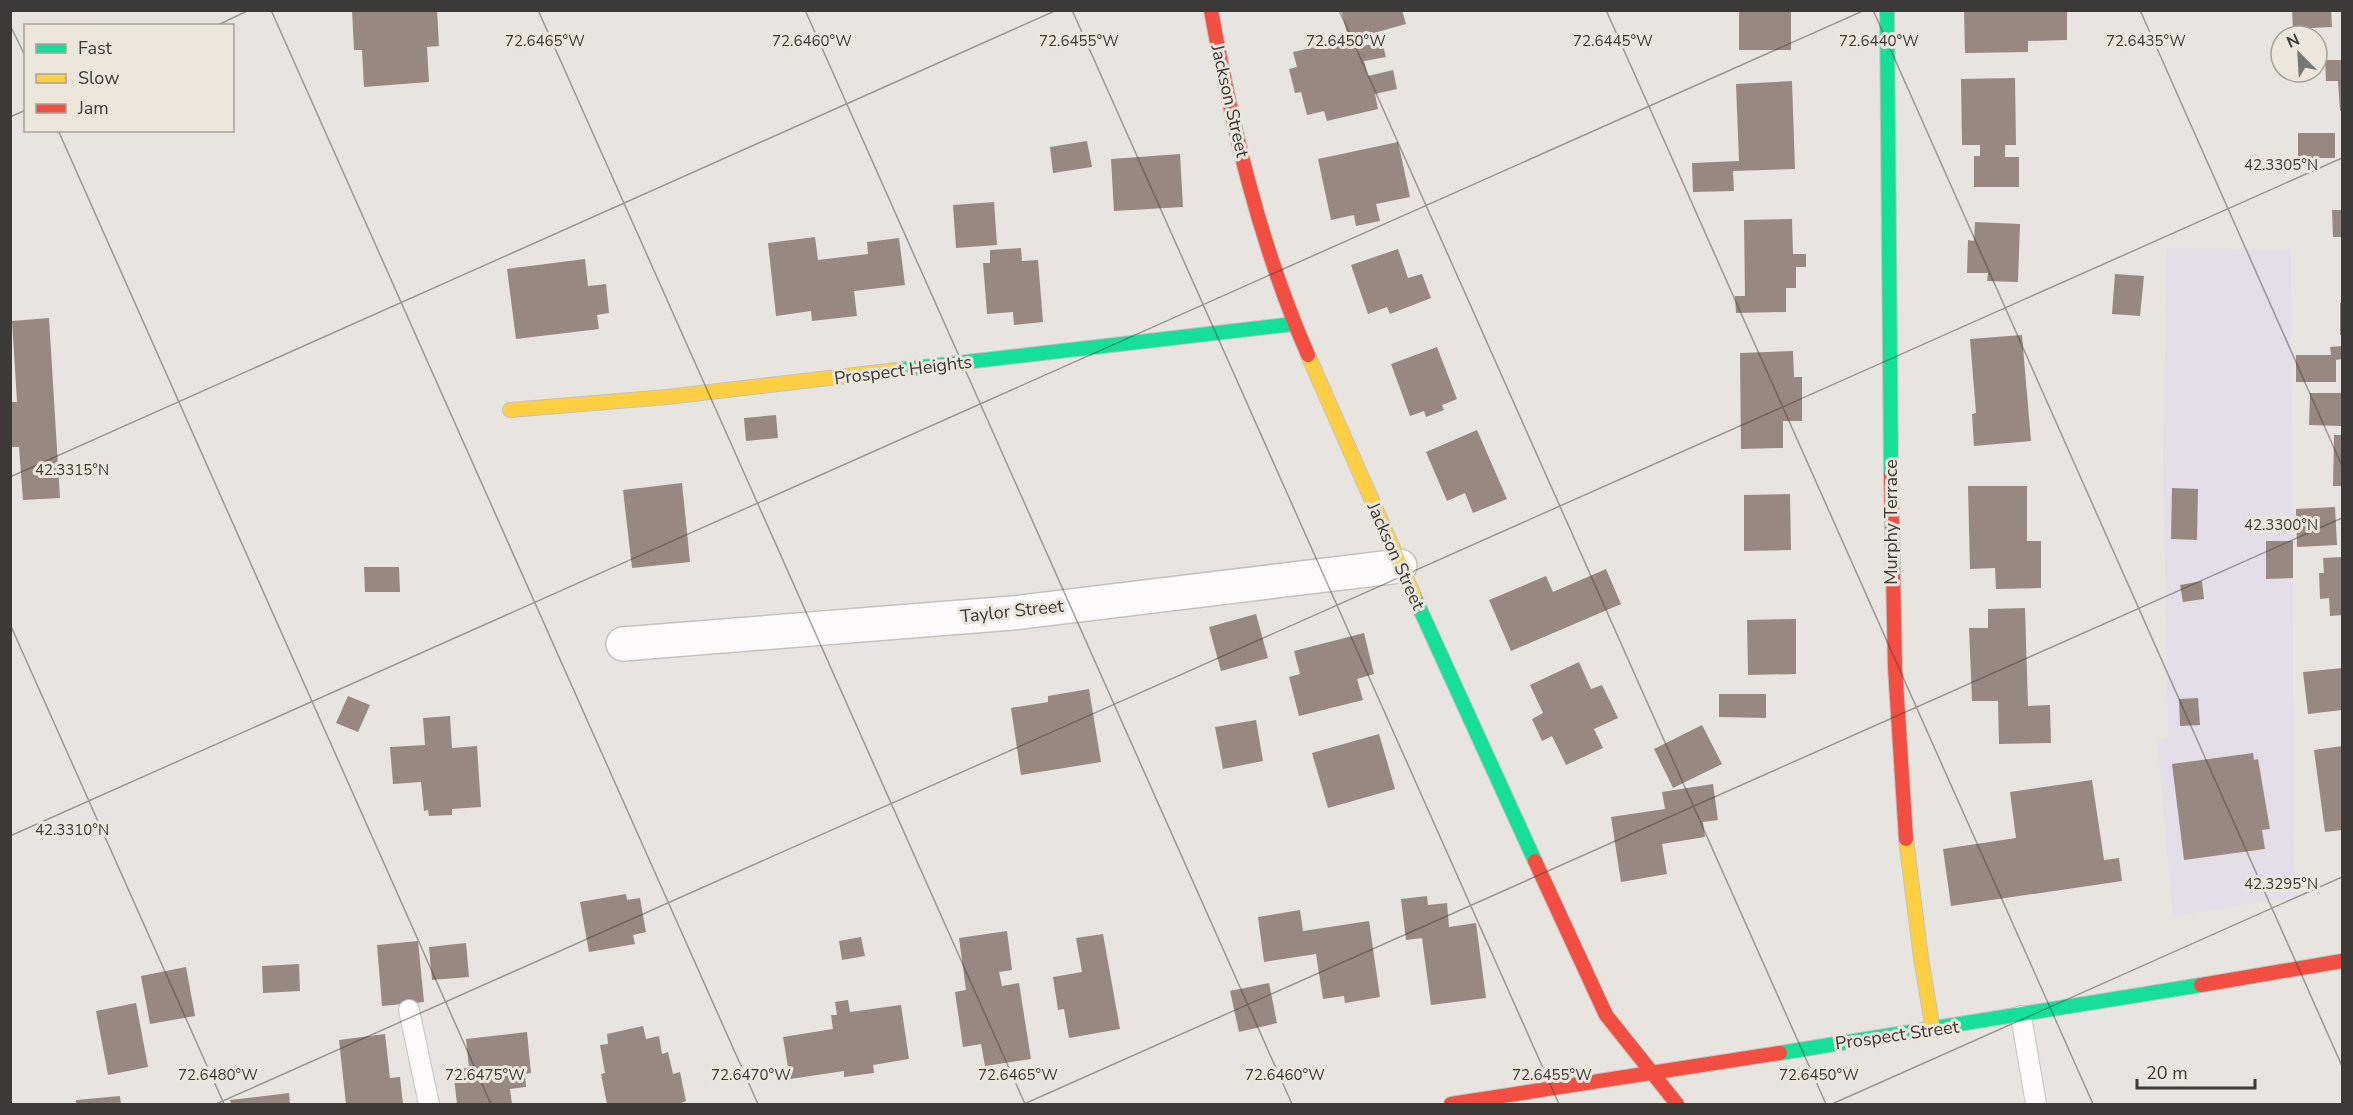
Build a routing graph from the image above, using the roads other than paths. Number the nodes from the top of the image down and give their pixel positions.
1 (1211, 10) edge
2 (1887, 10) edge
3 (1294, 324) junction
4 (510, 410) dead end
5 (1400, 566) junction
6 (622, 644) dead end
7 (2343, 961) edge
8 (409, 1010) dead end
9 (2021, 1016) junction
10 (1933, 1030) junction
11 (1651, 1073) junction
12 (429, 1104) edge
13 (1451, 1104) edge
14 (1677, 1104) edge
15 (2036, 1104) edge

1 - 3 street, Jackson Street
2 - 10 street, Murphy Terrace
3 - 4 street, Prospect Heights
3 - 5 street, Jackson Street
5 - 6 street, Taylor Street
5 - 11 street, Jackson Street
7 - 9 street, Prospect Street
8 - 12 lane
9 - 10 street, Prospect Street
9 - 15 lane
10 - 11 street, Prospect Street
11 - 13 street, Prospect Street
11 - 14 street, Jackson Street

